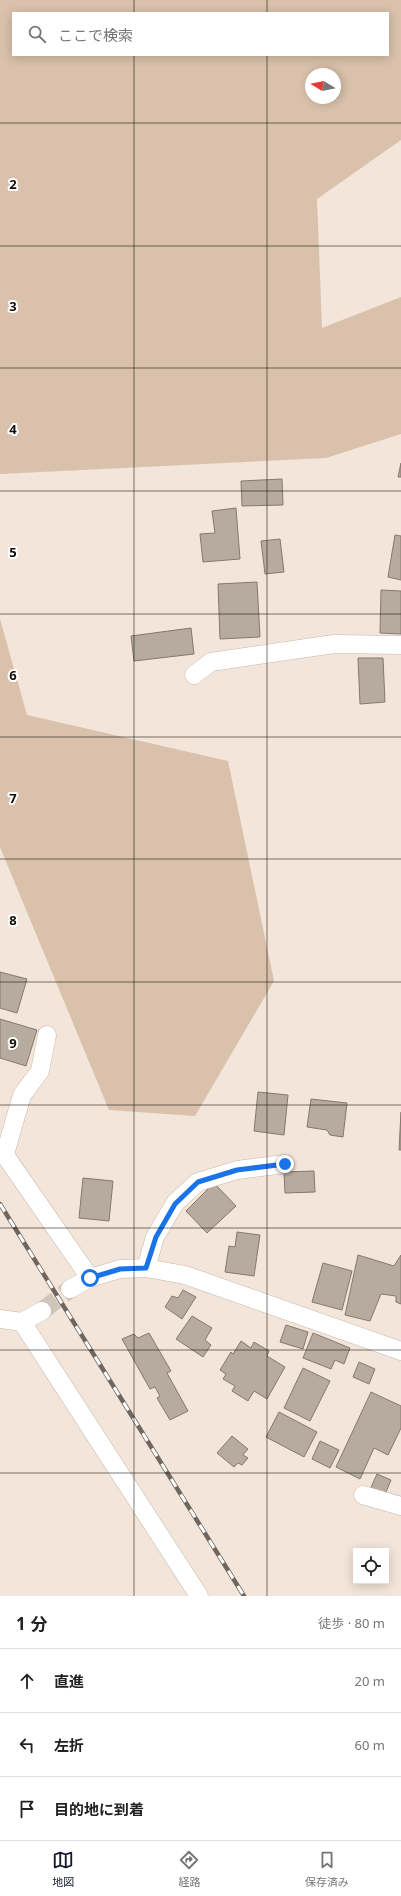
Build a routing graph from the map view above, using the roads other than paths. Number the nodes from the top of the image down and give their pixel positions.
1 (401, 645) edge
2 (194, 675) dead end
3 (47, 1035) dead end
4 (3, 1151) edge
5 (285, 1164) dead end
6 (146, 1268) junction
7 (90, 1278) junction
8 (70, 1289) tunnel mouth
9 (42, 1311) tunnel mouth
10 (0, 1319) edge
11 (22, 1322) junction
12 (401, 1351) edge
13 (363, 1495) dead end
14 (401, 1506) edge
15 (199, 1596) edge

1 - 2 street
3 - 4 street
4 - 7 street
5 - 6 street
6 - 7 street
6 - 12 street
7 - 8 street
9 - 11 street
10 - 11 street
11 - 15 street
13 - 14 street

